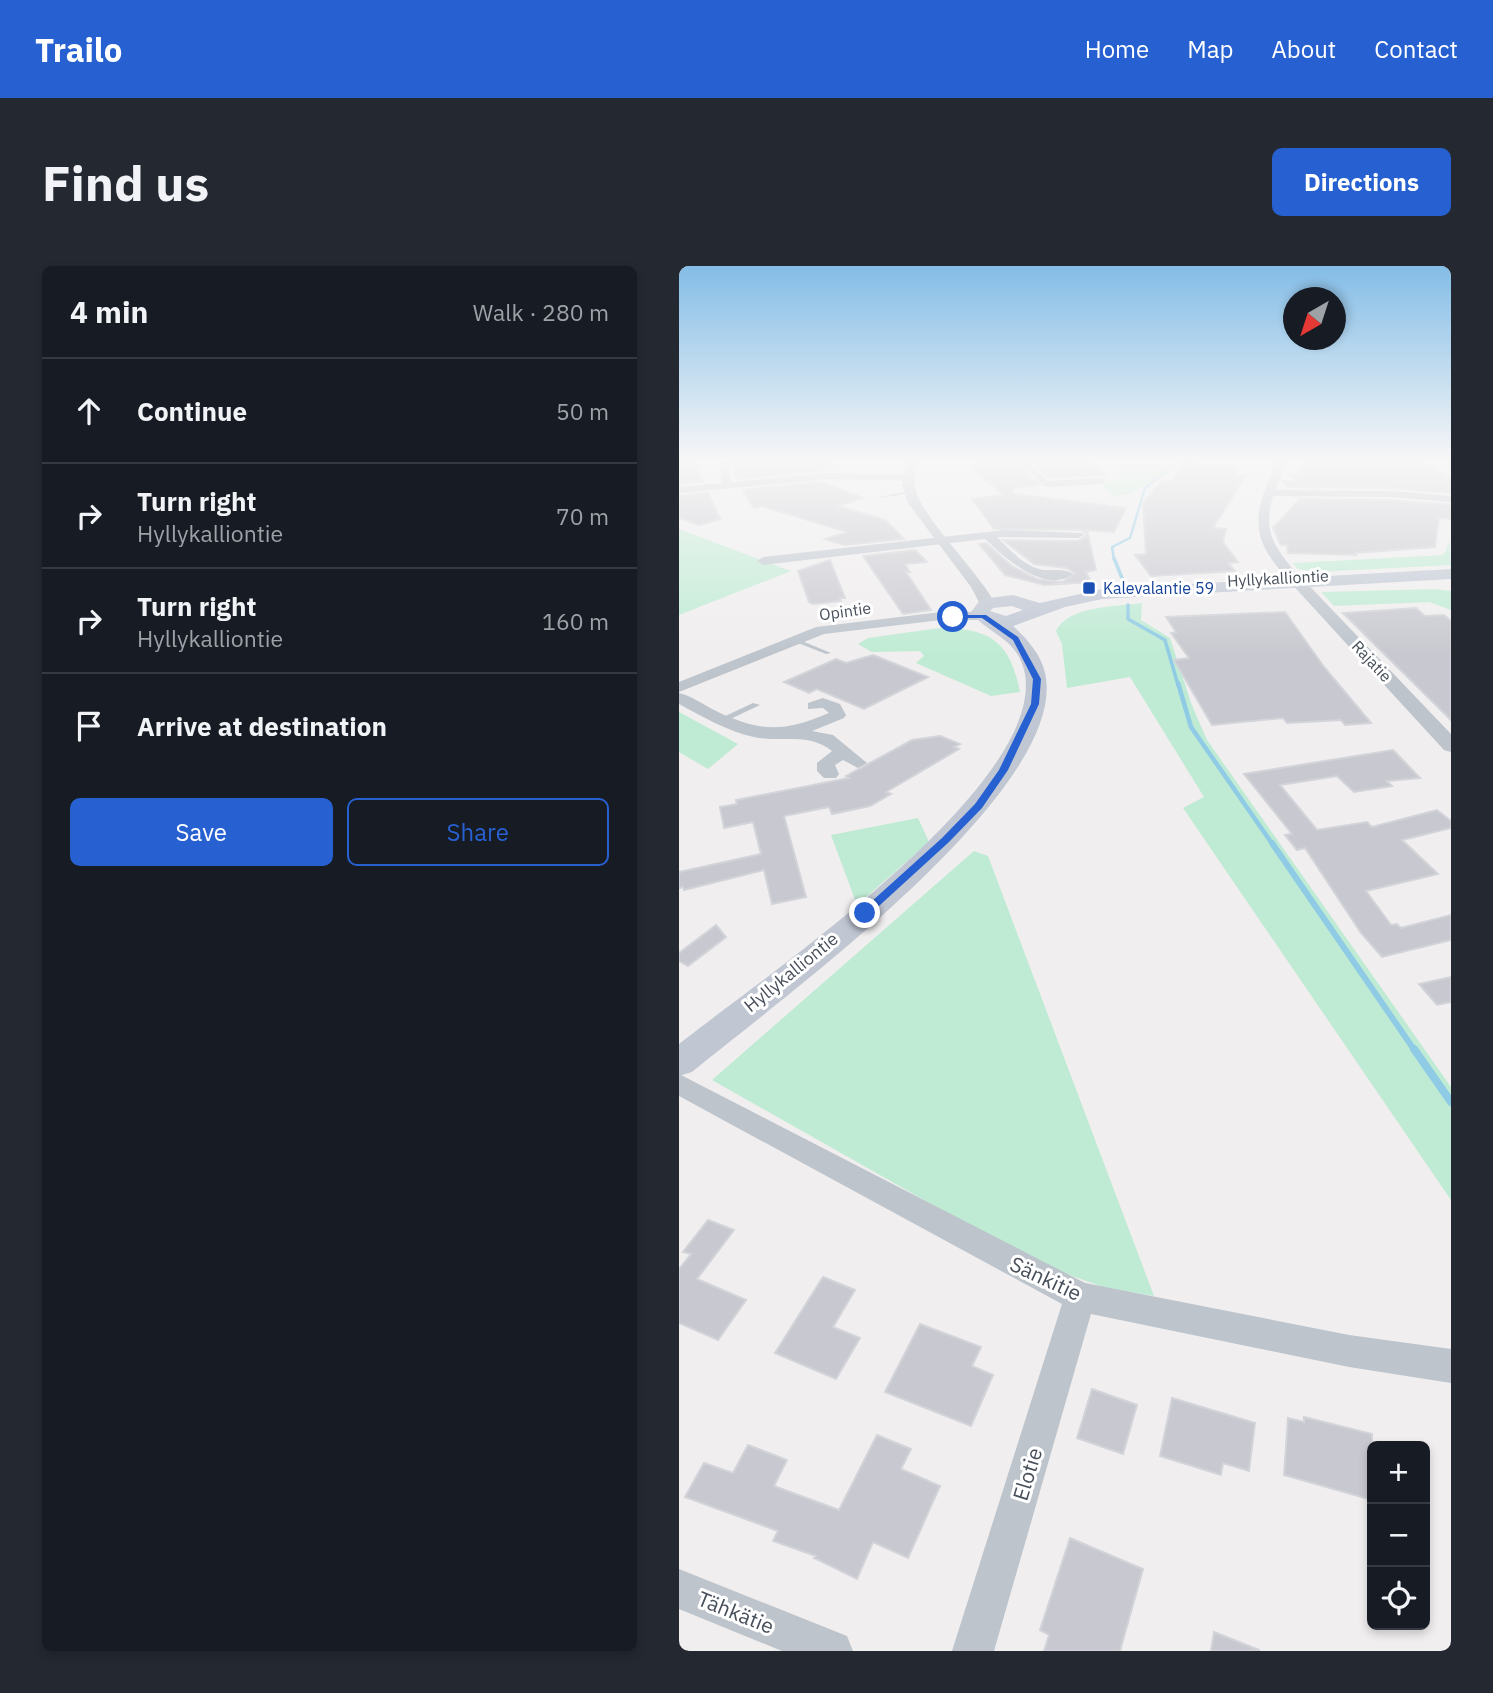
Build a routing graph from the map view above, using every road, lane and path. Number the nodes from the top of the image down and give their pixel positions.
1 (933, 526) edge
2 (1263, 526) edge
3 (988, 535) junction
4 (1078, 535) dead end
5 (942, 540) junction
6 (763, 561) dead end
7 (1451, 568) edge
8 (1067, 574) dead end
9 (1451, 574) edge
10 (1296, 580) junction
11 (978, 586) junction
12 (985, 611) junction
13 (1021, 615) junction
14 (795, 640) junction
15 (828, 653) dead end
16 (679, 687) edge
17 (679, 698) edge
18 (756, 705) dead end
19 (814, 706) dead end
20 (721, 720) junction
21 (797, 733) junction
22 (1451, 746) edge
23 (830, 774) dead end
24 (679, 1063) edge
25 (679, 1084) edge
26 (1080, 1297) junction
27 (1451, 1366) edge
28 (679, 1589) edge
29 (832, 1651) edge
30 (973, 1651) edge

1 - 5 street
2 - 10 street
3 - 4 street
3 - 5 street
3 - 8 street
5 - 6 street
5 - 11 street
7 - 10 main road, Hyllykalliontie
9 - 10 main road, Hyllykalliontie
10 - 13 main road, Hyllykalliontie
10 - 22 street, Rajatie
11 - 12 street
11 - 13 street
12 - 13 main road, Hyllykalliontie
12 - 13 main road
12 - 14 street, Opintie
13 - 24 main road, Hyllykalliontie
14 - 15 lane
14 - 16 street, Opintie
17 - 20 street
18 - 20 lane
19 - 21 street
20 - 21 street
21 - 23 street
25 - 26 street, Sänkitie
26 - 27 street, Sänkitie
26 - 30 street, Elotie
28 - 29 street, Tähkätie

